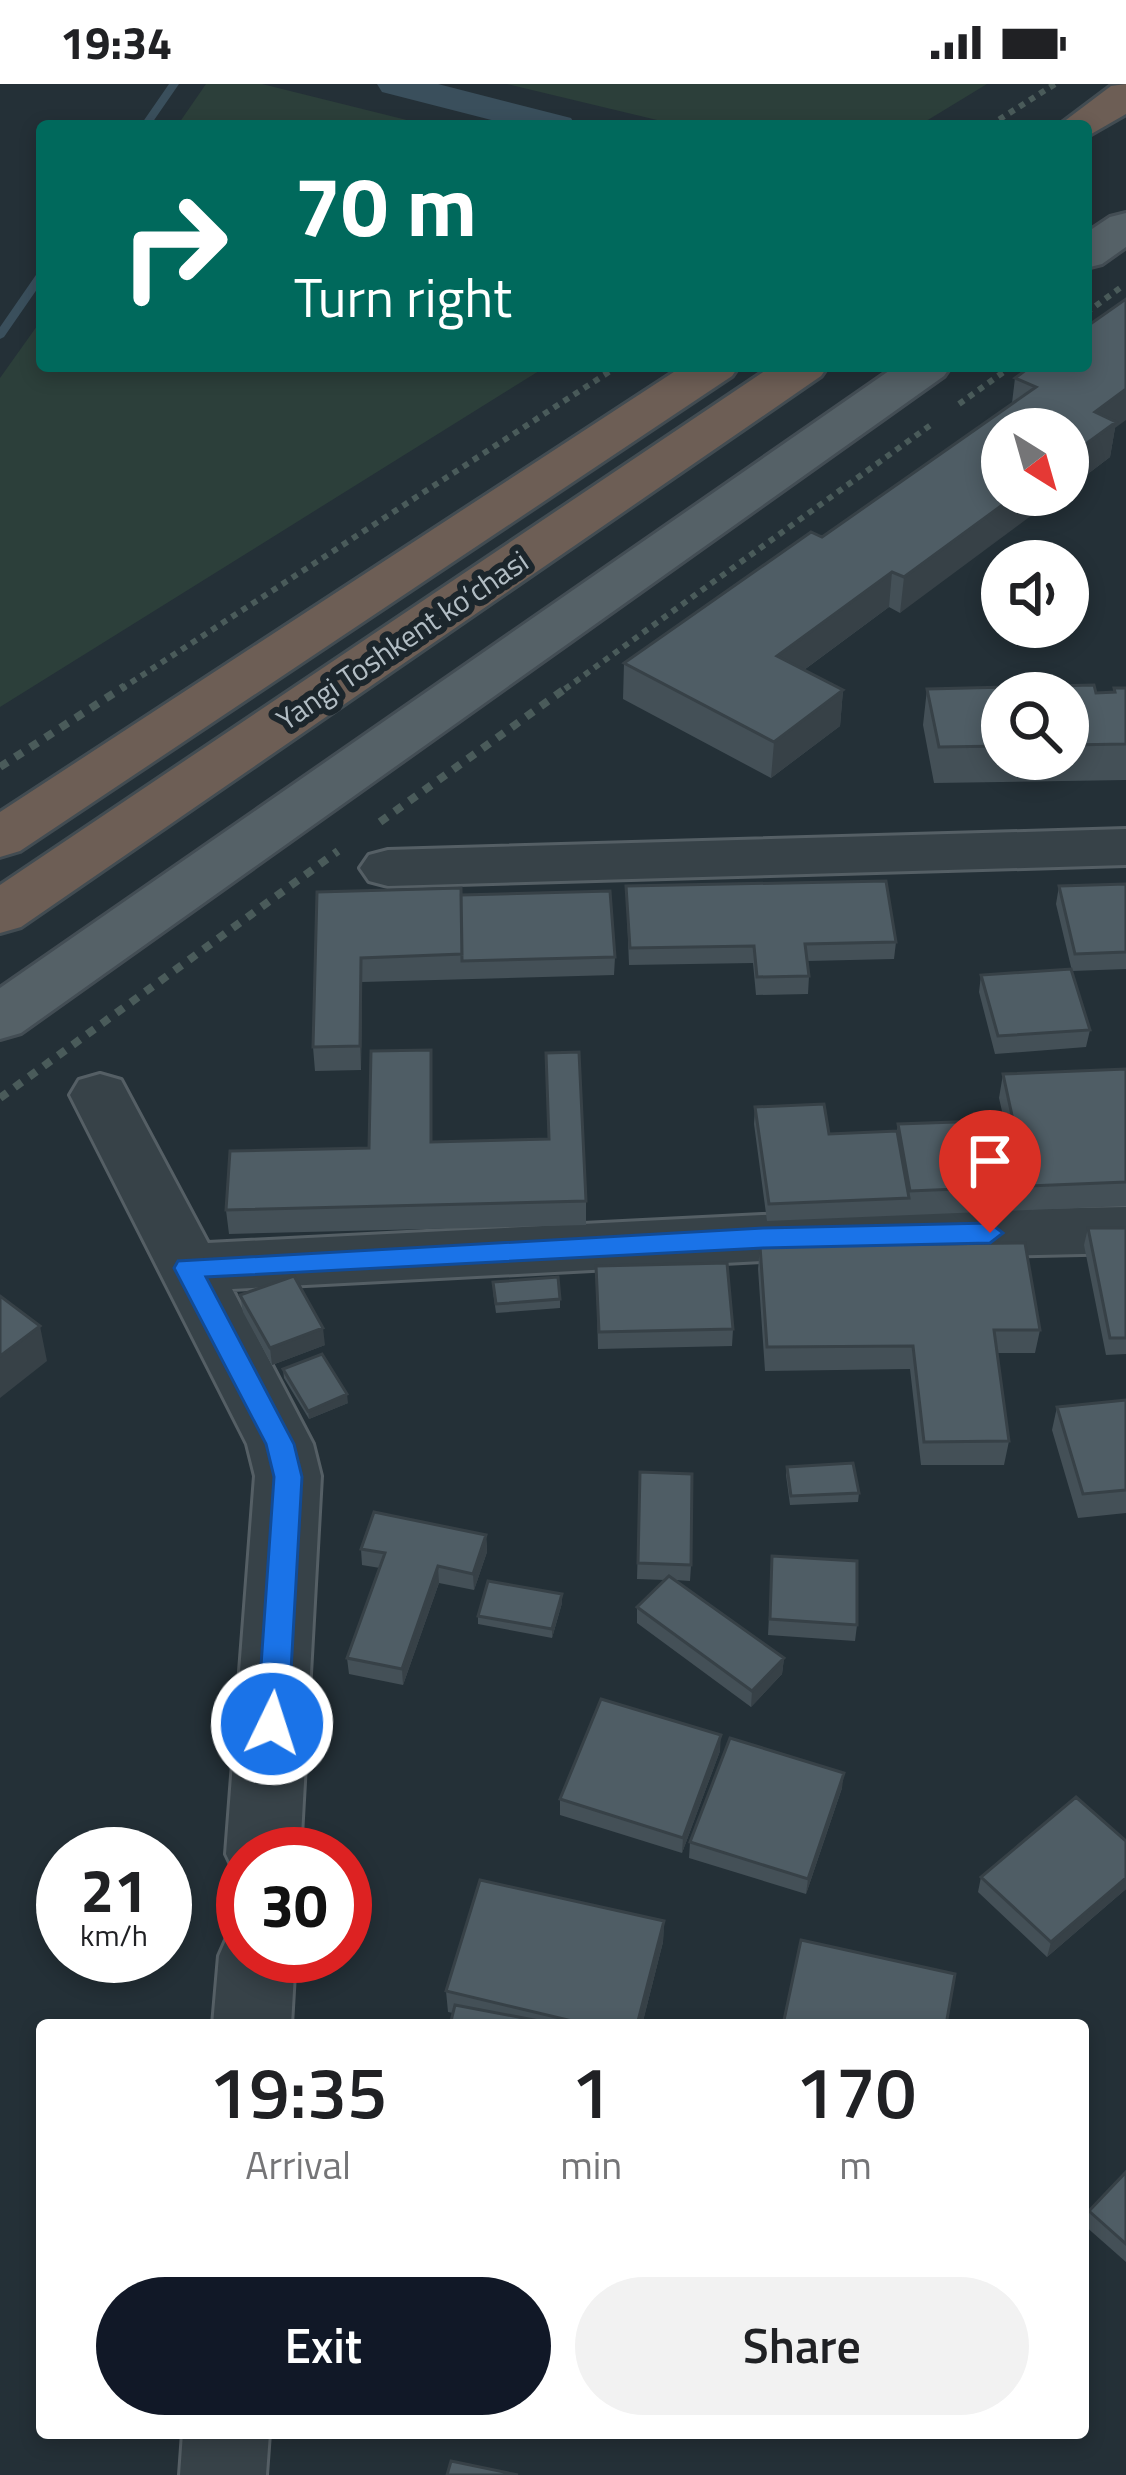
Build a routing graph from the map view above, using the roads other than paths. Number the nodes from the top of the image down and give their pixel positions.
1 (1126, 95) edge
2 (1087, 120) edge
3 (706, 372) edge
4 (795, 372) edge
5 (941, 387) edge
6 (0, 838) edge
7 (1126, 847) edge
8 (365, 850) road end
9 (0, 913) edge
10 (0, 1018) edge
11 (100, 1095) dead end
12 (1126, 1230) edge
13 (188, 1268) junction
14 (265, 1827) edge
15 (255, 1983) edge
16 (252, 2019) edge
17 (226, 2439) edge
18 (224, 2475) edge

1 - 2 highway
3 - 6 highway, Yangi Toshkent ko‘chasi
4 - 9 highway, Yangi Toshkent ko‘chasi
5 - 10 main road
7 - 8 street
11 - 13 street
12 - 13 street
13 - 14 street
15 - 16 street
17 - 18 street

